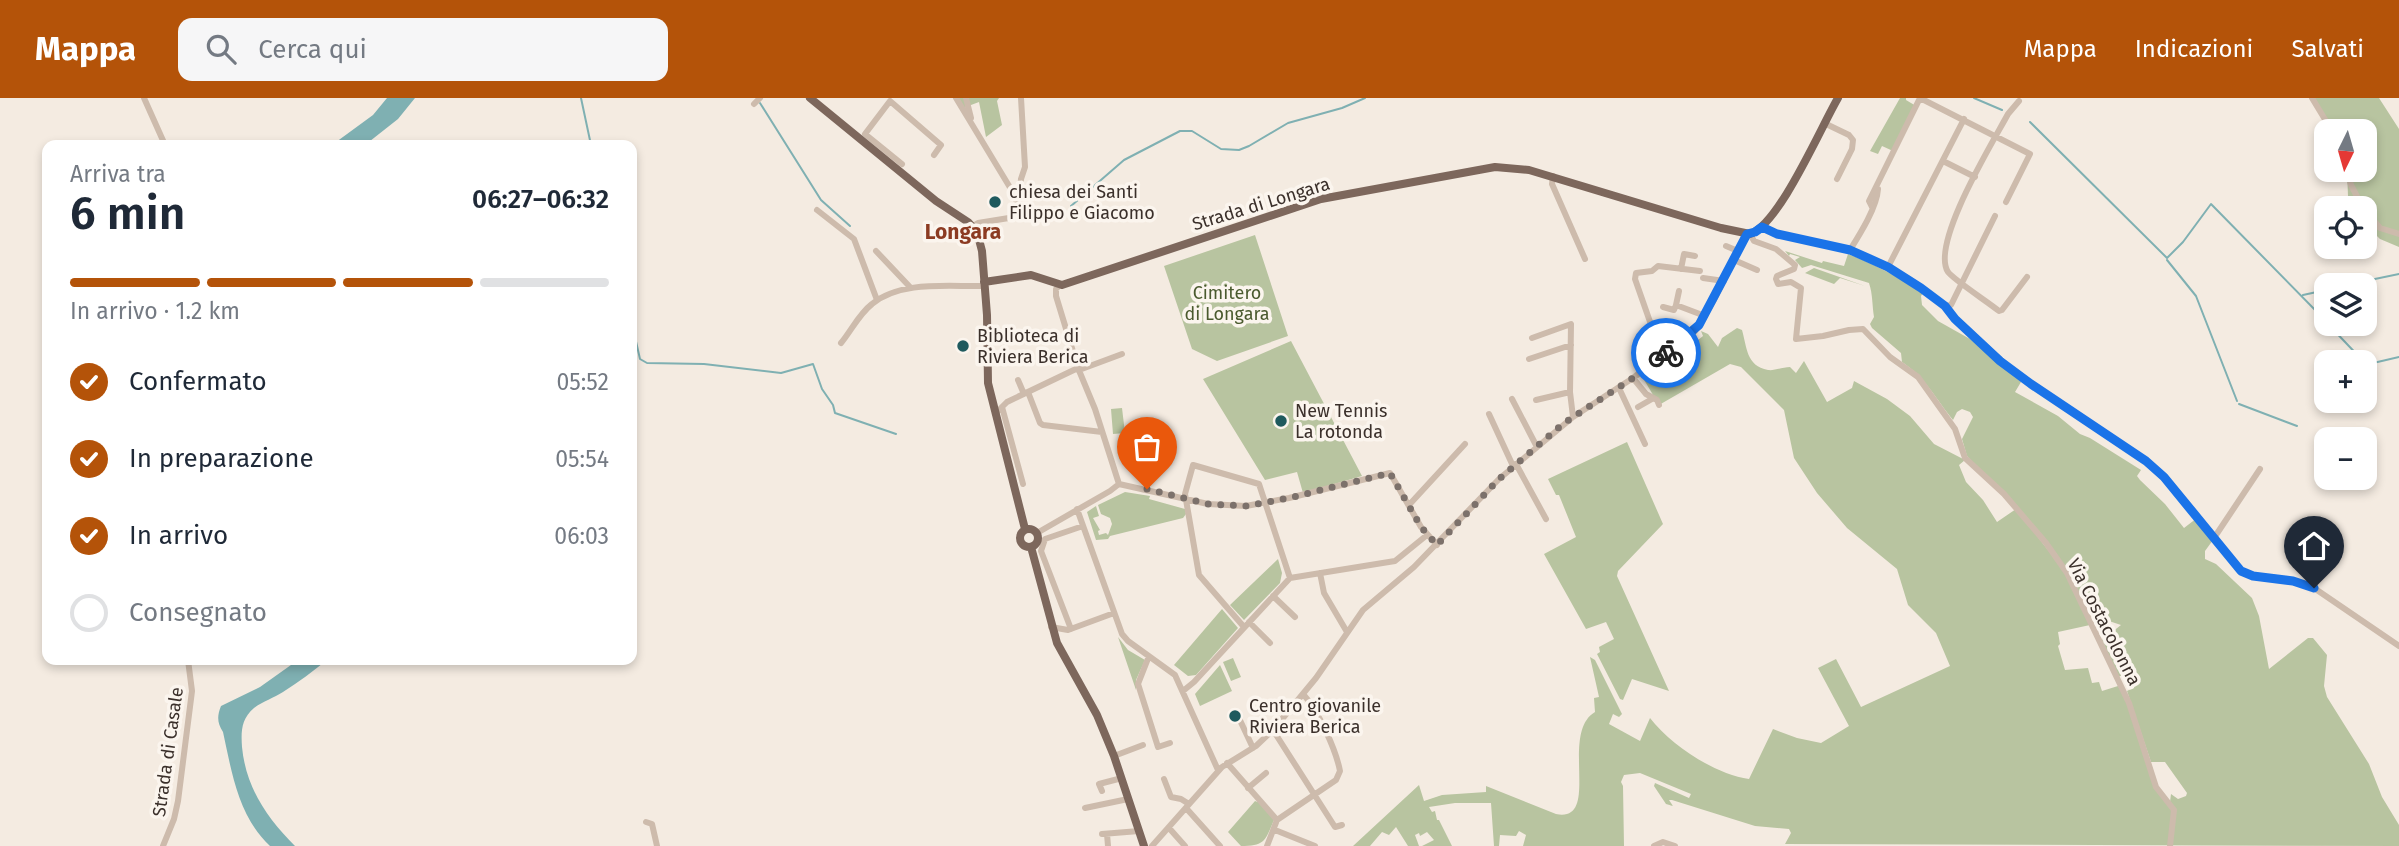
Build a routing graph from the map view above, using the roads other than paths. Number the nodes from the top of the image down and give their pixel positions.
1 (144, 98) edge
2 (810, 98) edge
3 (956, 98) edge
4 (966, 98) edge
5 (1021, 98) edge
6 (1838, 98) edge
7 (1920, 98) edge
8 (2312, 98) edge
9 (2020, 101) dead end
10 (1964, 119) junction
11 (2325, 119) edge
12 (1824, 123) junction
13 (975, 130) junction
14 (862, 136) junction
15 (1996, 136) junction
16 (163, 140) edge
17 (934, 155) dead end
18 (1943, 161) junction
19 (902, 164) dead end
20 (1553, 176) junction
21 (1975, 177) junction
22 (1837, 179) dead end
23 (1016, 200) junction
24 (2006, 202) dead end
25 (817, 210) dead end
26 (1995, 216) dead end
27 (2377, 224) edge
28 (973, 226) junction
29 (1762, 227) junction
30 (1748, 234) junction
31 (2399, 234) edge
32 (1726, 246) dead end
33 (1850, 250) junction
34 (876, 251) dead end
35 (1738, 251) junction
36 (1695, 256) dead end
37 (1585, 259) dead end
38 (1734, 260) junction
39 (1888, 267) junction
40 (1681, 269) junction
41 (1757, 270) dead end
42 (2026, 277) dead end
43 (1724, 281) junction
44 (1964, 283) junction
45 (984, 284) junction
46 (1059, 286) junction
47 (910, 287) junction
48 (1679, 291) dead end
49 (877, 300) junction
50 (1676, 305) junction
51 (1945, 306) junction
52 (1663, 307) dead end
53 (1705, 316) junction
54 (1004, 331) dead end
55 (1024, 334) dead end
56 (988, 338) junction
57 (1532, 338) dead end
58 (1003, 340) junction
59 (841, 343) dead end
60 (1571, 345) junction
61 (1122, 354) dead end
62 (1662, 356) junction
63 (1529, 359) dead end
64 (1079, 369) junction
65 (1633, 378) junction
66 (1018, 380) dead end
67 (1619, 388) junction
68 (1570, 392) junction
69 (1026, 393) junction
70 (991, 399) junction
71 (1513, 399) dead end
72 (1651, 399) junction
73 (1535, 400) dead end
74 (1004, 405) junction
75 (1660, 405) dead end
76 (1638, 407) dead end
77 (995, 414) junction
78 (1489, 414) dead end
79 (1573, 416) junction
80 (1102, 432) junction
81 (1465, 444) dead end
82 (1645, 444) dead end
83 (1537, 447) junction
84 (1515, 465) junction
85 (2260, 469) dead end
86 (1023, 484) dead end
87 (1118, 484) junction
88 (1186, 499) junction
89 (1265, 502) junction
90 (1409, 505) junction
91 (1077, 509) junction
92 (1546, 519) dead end
93 (1083, 526) junction
94 (1025, 529) junction
95 (1037, 533) junction
96 (1427, 535) junction
97 (2214, 538) junction
98 (1437, 545) junction
99 (1031, 547) junction
100 (1395, 561) junction
101 (1320, 573) junction
102 (1405, 575) junction
103 (1290, 578) junction
104 (1273, 596) junction
105 (1114, 613) junction
106 (1295, 617) dead end
107 (1247, 625) junction
108 (1051, 627) junction
109 (1070, 629) junction
110 (1347, 632) junction
111 (1056, 643) junction
112 (1270, 643) dead end
113 (2399, 646) edge
114 (1149, 656) junction
115 (189, 665) edge
116 (1183, 691) junction
117 (1303, 694) junction
118 (1238, 716) dead end
119 (1273, 730) junction
120 (1170, 743) dead end
121 (1143, 745) dead end
122 (1253, 748) junction
123 (1114, 756) junction
124 (1227, 763) junction
125 (1218, 771) junction
126 (1266, 773) dead end
127 (1122, 778) junction
128 (1164, 779) dead end
129 (1248, 788) junction
130 (1102, 791) dead end
131 (1315, 795) junction
132 (1128, 799) junction
133 (1187, 806) junction
134 (1084, 808) dead end
135 (1277, 820) junction
136 (646, 822) dead end
137 (1342, 825) dead end
138 (1169, 828) junction
139 (1275, 830) junction
140 (1139, 831) junction
141 (163, 846) edge
142 (657, 846) edge
143 (1108, 846) edge
144 (1144, 846) edge
145 (1152, 846) edge
146 (1185, 846) edge
147 (1220, 846) edge
148 (1267, 846) edge
149 (1315, 846) edge
150 (1654, 846) edge
151 (1675, 846) edge
152 (2170, 846) edge

1 - 16 street
2 - 14 main road
3 - 13 street
4 - 13 street
5 - 23 street
6 - 12 main road
7 - 10 street
7 - 33 street
8 - 11 street
9 - 15 street
10 - 15 street
10 - 18 street
12 - 22 street
12 - 29 main road
13 - 23 street
14 - 17 street
14 - 19 street
14 - 28 main road
15 - 21 street
15 - 24 street
18 - 21 street
18 - 39 street
20 - 30 main road, Strada di Longara
20 - 37 street
20 - 46 main road, Strada di Longara
21 - 44 street
23 - 28 street
25 - 49 street
26 - 44 street
27 - 31 street
28 - 45 main road
29 - 30 main road
29 - 33 street
30 - 35 street
30 - 152 street, Via Costacolonna
32 - 35 street
33 - 39 street
34 - 47 street
35 - 38 street
36 - 40 street
38 - 41 street
38 - 43 street
39 - 51 street
40 - 43 street
40 - 62 street
42 - 44 street
43 - 53 street
44 - 51 street
45 - 46 main road
45 - 47 street
45 - 56 main road
46 - 64 street
47 - 49 street
48 - 50 street
49 - 59 street
50 - 52 street
50 - 53 street
51 - 97 street
53 - 62 street
54 - 58 street
55 - 58 street
56 - 58 street
56 - 70 main road
57 - 60 street
60 - 63 street
60 - 68 street
61 - 64 street
62 - 65 street
64 - 69 street
64 - 80 street
65 - 67 street
65 - 72 street
66 - 69 street
67 - 79 street
67 - 82 street
68 - 73 street
68 - 79 street
69 - 74 street
69 - 80 street
70 - 74 street
70 - 77 main road
71 - 83 street
72 - 75 street
72 - 76 street
74 - 77 street
74 - 86 street
77 - 94 main road
78 - 84 street
79 - 83 street
80 - 87 street
81 - 90 street
83 - 84 street
84 - 92 street
84 - 98 street
85 - 97 street
87 - 88 street
87 - 91 street
88 - 89 street
88 - 89 street
88 - 107 street
89 - 90 street
89 - 103 street
90 - 96 street
91 - 93 street
91 - 95 street
93 - 105 street
93 - 109 street
94 - 95 main road
94 - 99 main road
95 - 99 main road
96 - 98 street
96 - 100 street
97 - 113 street
98 - 102 street
99 - 108 main road
100 - 101 street
100 - 102 street
101 - 103 street
101 - 110 street
102 - 110 street
103 - 104 street
104 - 106 street
104 - 107 street
105 - 109 street
105 - 114 street
107 - 112 street
107 - 116 street
108 - 109 street
108 - 111 main road
109 - 111 street
110 - 117 street
111 - 123 main road
114 - 116 street
114 - 120 street
115 - 141 street, Strada di Casale
116 - 125 street
117 - 119 street
117 - 131 street
118 - 122 street
119 - 122 street
119 - 131 street
121 - 123 street
122 - 124 street
123 - 127 main road
124 - 125 street
124 - 129 street
125 - 133 street
126 - 129 street
127 - 130 street
127 - 132 main road
128 - 133 street
129 - 135 street
131 - 135 street
131 - 137 street
132 - 134 street
132 - 140 main road
133 - 138 street
133 - 147 street
135 - 139 street
136 - 142 street
138 - 145 street
138 - 146 street
139 - 148 street
139 - 149 street
140 - 143 street
140 - 144 main road
150 - 151 street

